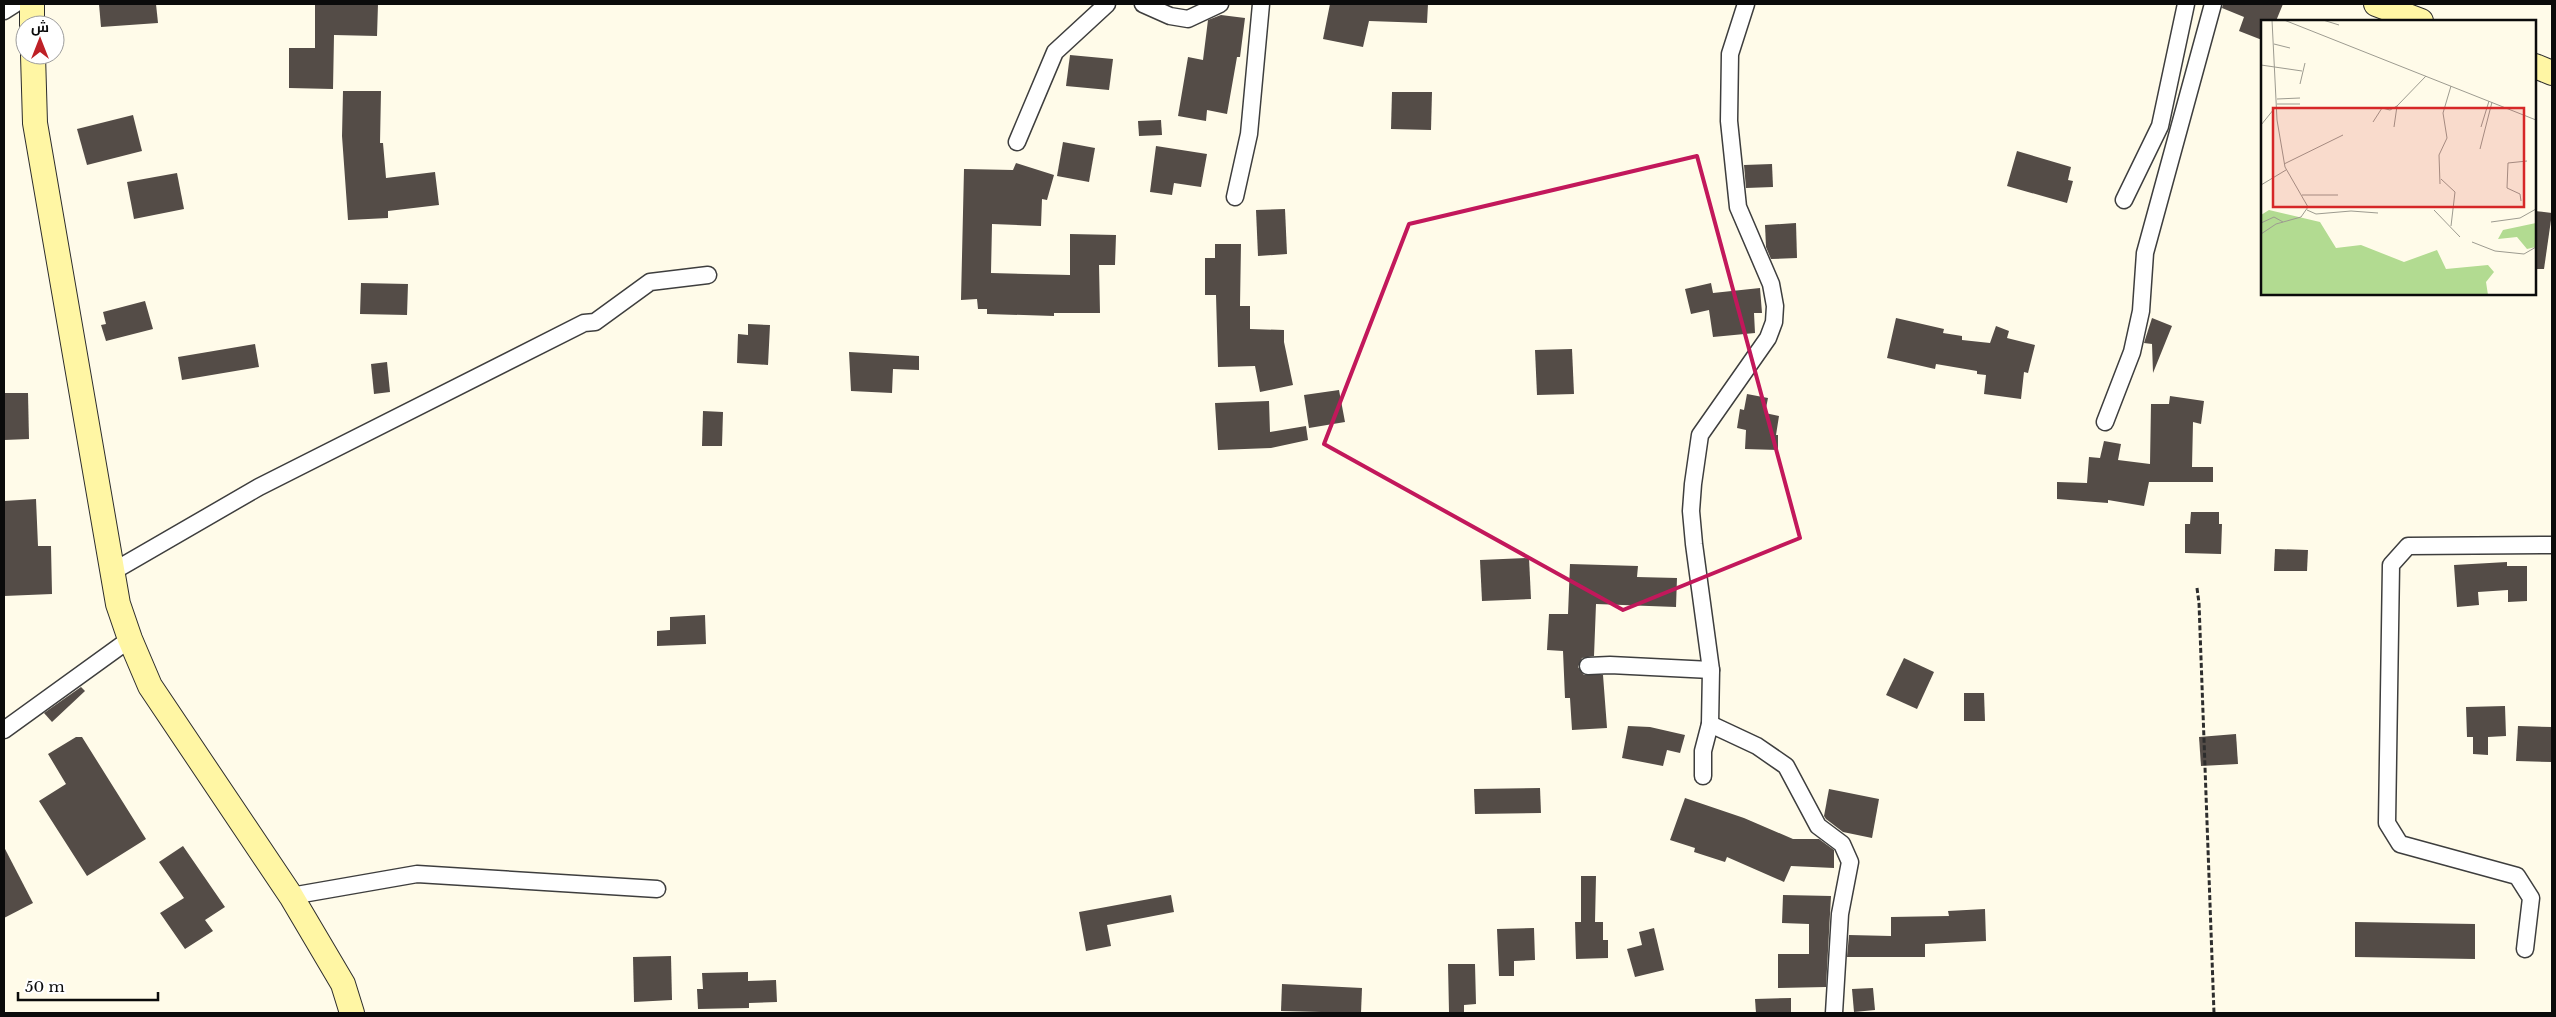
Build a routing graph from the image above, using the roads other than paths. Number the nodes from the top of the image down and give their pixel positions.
1 (1107, 4) edge
2 (1143, 4) edge
3 (1220, 4) edge
4 (1262, 4) edge
5 (1746, 4) edge
6 (2186, 4) edge
7 (2213, 4) edge
8 (2376, 4) edge
9 (2418, 20) edge
10 (33, 65) edge
11 (2536, 66) edge
12 (2552, 73) edge
13 (1017, 142) dead end
14 (1235, 197) dead end
15 (2124, 200) dead end
16 (708, 275) dead end
17 (2105, 422) dead end
18 (2552, 545) edge
19 (112, 572) junction
20 (130, 639) junction
21 (1588, 666) dead end
22 (1711, 670) junction
23 (1710, 724) junction
24 (4, 730) edge
25 (1703, 776) dead end
26 (657, 889) dead end
27 (291, 896) junction
28 (2525, 949) dead end
29 (352, 1013) edge
30 (1834, 1013) edge

1 - 13 street
2 - 3 street
4 - 14 street
5 - 22 street
6 - 15 street
7 - 17 street
8 - 9 main road
10 - 19 main road
11 - 12 main road
16 - 19 street
18 - 28 street
19 - 20 main road
20 - 24 street
20 - 27 main road
21 - 22 street
22 - 23 street
23 - 25 street
23 - 30 street
26 - 27 street
27 - 29 main road

